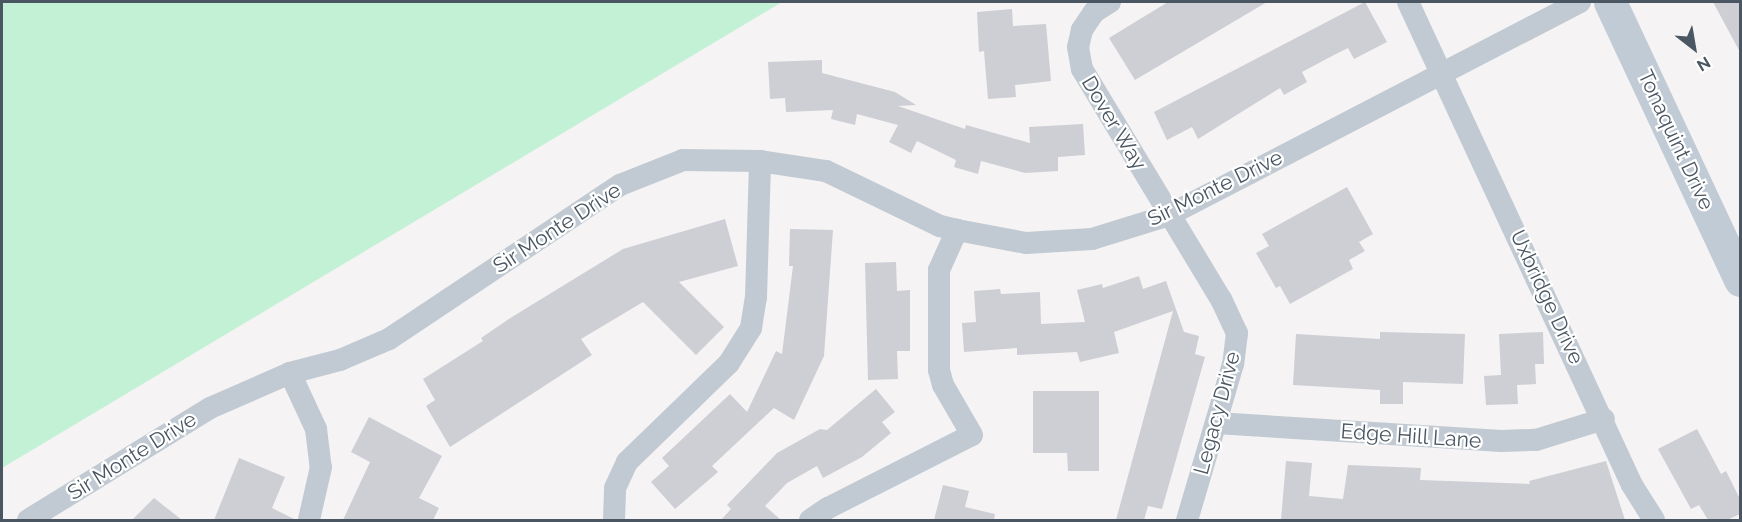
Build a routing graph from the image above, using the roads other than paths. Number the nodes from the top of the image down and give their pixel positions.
1 (1110, 2) edge
2 (1408, 2) edge
3 (1580, 2) edge
4 (1610, 2) edge
5 (1442, 72) junction
6 (760, 161) junction
7 (1169, 215) junction
8 (957, 230) junction
9 (1740, 280) edge
10 (290, 373) junction
11 (1604, 419) junction
12 (1216, 423) junction
13 (28, 520) edge
14 (309, 520) edge
15 (614, 520) edge
16 (810, 520) edge
17 (1187, 520) edge
18 (1654, 520) edge

1 - 7 street, Dover Way
2 - 5 street
3 - 5 street, Sir Monte Drive
4 - 9 street, Tonaquint Drive
5 - 7 street, Sir Monte Drive
5 - 11 street, Uxbridge Drive
6 - 8 street, Sir Monte Drive
6 - 10 street, Sir Monte Drive
6 - 15 street
7 - 8 street, Sir Monte Drive
7 - 12 street, Legacy Drive
8 - 16 street
10 - 13 street, Sir Monte Drive
10 - 14 street
11 - 12 street, Edge Hill Lane
11 - 18 street, Uxbridge Drive
12 - 17 street, Legacy Drive

